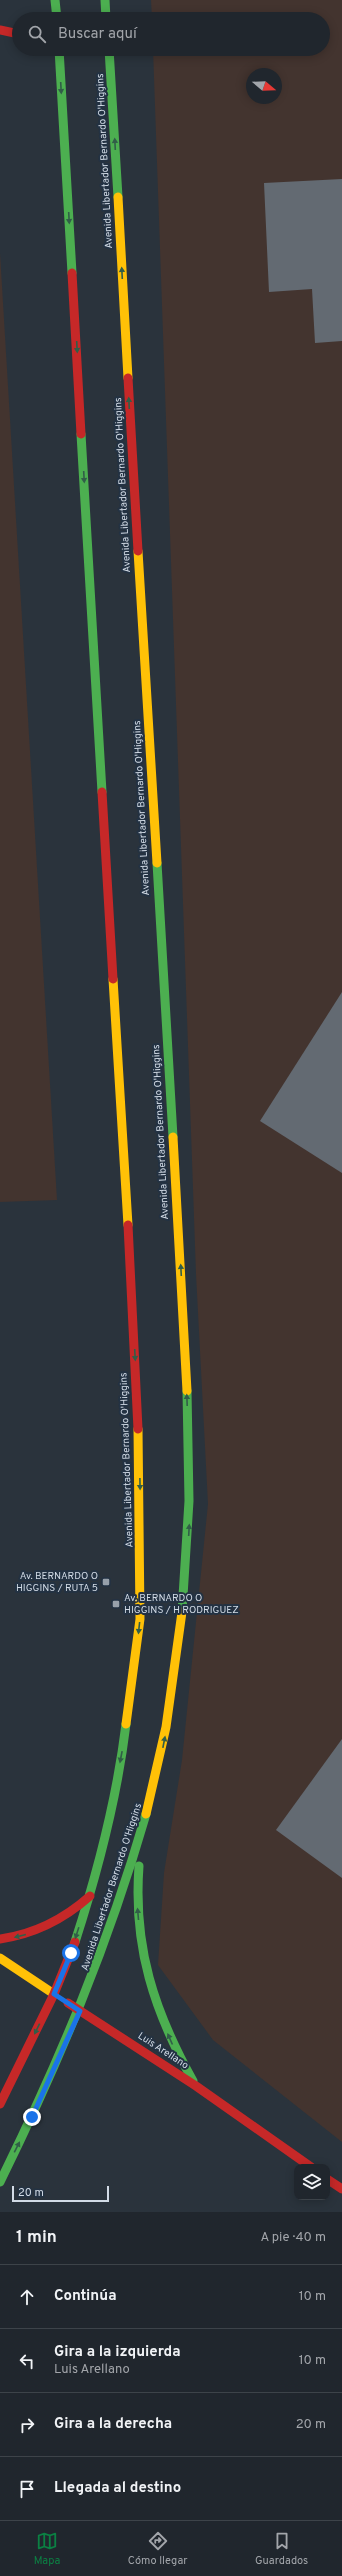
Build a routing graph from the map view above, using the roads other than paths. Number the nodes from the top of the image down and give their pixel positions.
1 (55, 0) edge
2 (104, 0) edge
3 (56, 12) edge
4 (105, 12) edge
5 (0, 30) edge
6 (12, 33) edge
7 (59, 56) edge
8 (110, 56) edge
9 (143, 1835) junction
10 (90, 1896) junction
11 (0, 1939) edge
12 (0, 1958) edge
13 (54, 1994) junction
14 (80, 2011) junction
15 (196, 2086) junction
16 (0, 2104) edge
17 (307, 2164) edge
18 (330, 2181) edge
19 (0, 2182) edge
20 (342, 2189) edge

1 - 3 main road
2 - 4 main road
5 - 6 main road
7 -> 10 main road, Avenida Libertador Bernardo O'Higgins
9 -> 8 main road, Avenida Libertador Bernardo O'Higgins
9 - 14 main road, Avenida Libertador Bernardo O'Higgins
15 -> 9 main road
10 -> 11 main road
10 -> 13 main road, Avenida Libertador Bernardo O'Higgins
12 - 13 main road, Luis Arellano
13 - 14 main road, Luis Arellano
13 -> 16 main road, Avenida Libertador Bernardo O'Higgins
14 - 15 main road, Luis Arellano
19 -> 14 main road, Avenida Libertador Bernardo O'Higgins
15 - 17 main road, Luis Arellano
18 - 20 main road

